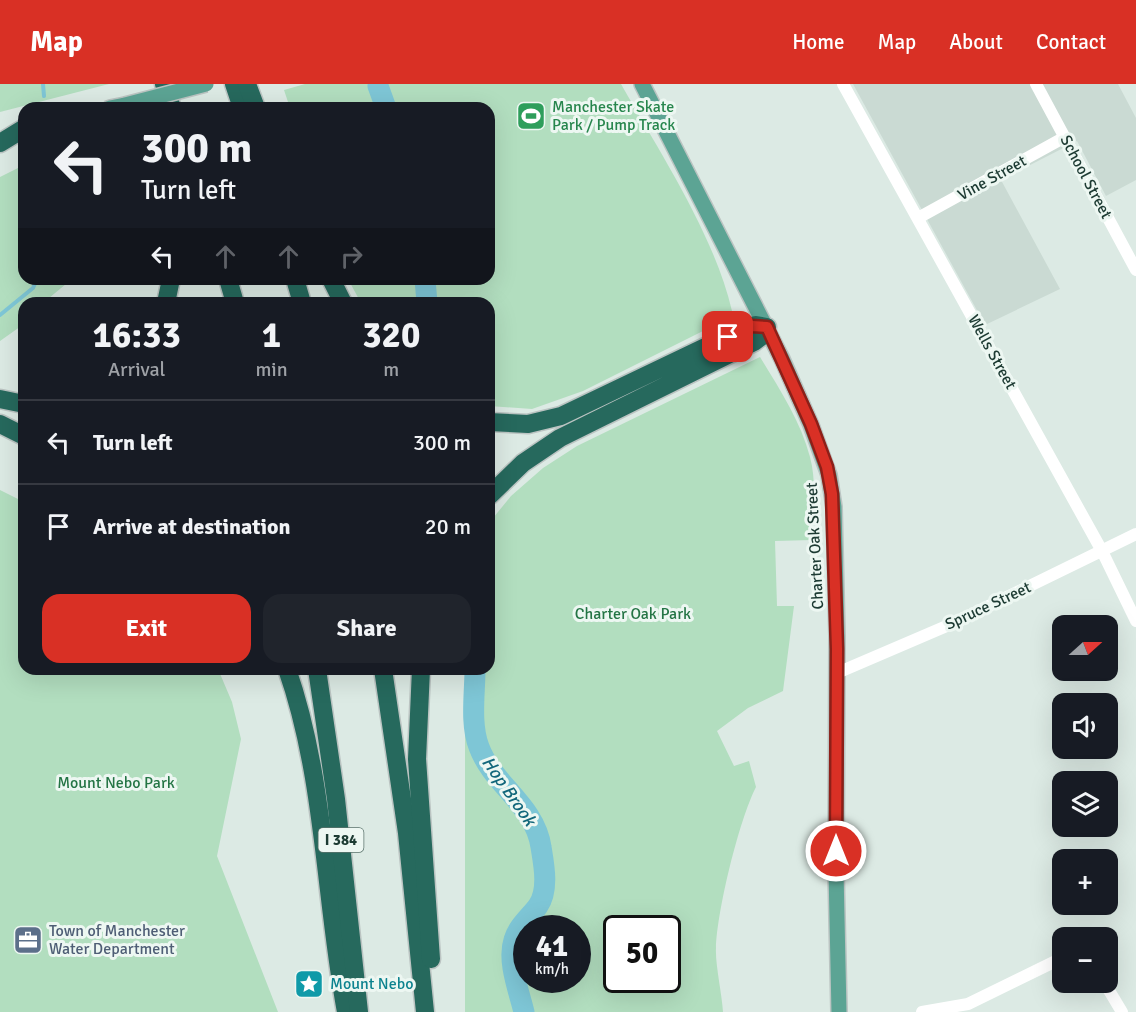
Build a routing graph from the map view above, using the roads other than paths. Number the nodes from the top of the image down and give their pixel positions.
1 (152, 84) edge
2 (164, 84) edge
3 (206, 84) edge
4 (234, 84) edge
5 (247, 84) edge
6 (642, 84) edge
7 (843, 84) edge
8 (1036, 84) edge
9 (133, 102) edge
10 (157, 102) edge
11 (170, 102) edge
12 (240, 102) edge
13 (254, 102) edge
14 (18, 130) edge
15 (18, 132) edge
16 (0, 135) edge
17 (1065, 137) junction
18 (0, 143) edge
19 (918, 218) junction
20 (1136, 270) edge
21 (767, 327) junction
22 (0, 399) edge
23 (18, 403) edge
24 (495, 422) edge
25 (0, 424) edge
26 (18, 433) edge
27 (495, 490) edge
28 (1136, 534) edge
29 (1102, 551) junction
30 (1136, 621) edge
31 (837, 673) junction
32 (288, 675) edge
33 (318, 675) edge
34 (384, 675) edge
35 (421, 675) edge
36 (1052, 963) edge
37 (1111, 993) edge
38 (346, 1012) edge
39 (359, 1012) edge
40 (425, 1012) edge
41 (430, 1012) edge
42 (839, 1012) edge
43 (922, 1012) edge
44 (1122, 1012) edge

1 - 10 highway
2 - 11 highway
3 - 9 main road, bridge
4 - 12 highway
5 - 13 highway
6 - 21 main road, Charter Oak Street
7 - 19 street, Wells Street
8 - 17 street, School Street
14 - 16 main road
15 - 18 highway
17 - 19 street, Vine Street
17 - 20 street, School Street
19 - 29 street, Wells Street
21 - 24 highway
21 - 27 highway
21 - 31 main road, Charter Oak Street
22 - 23 highway
25 - 26 highway
28 - 29 street, Spruce Street
29 - 30 street, Wells Street
29 - 31 street, Spruce Street
31 - 42 main road, Charter Oak Street
32 - 38 highway
33 - 39 highway, I 384
34 - 40 highway
35 - 41 highway
36 - 43 street
37 - 44 street

